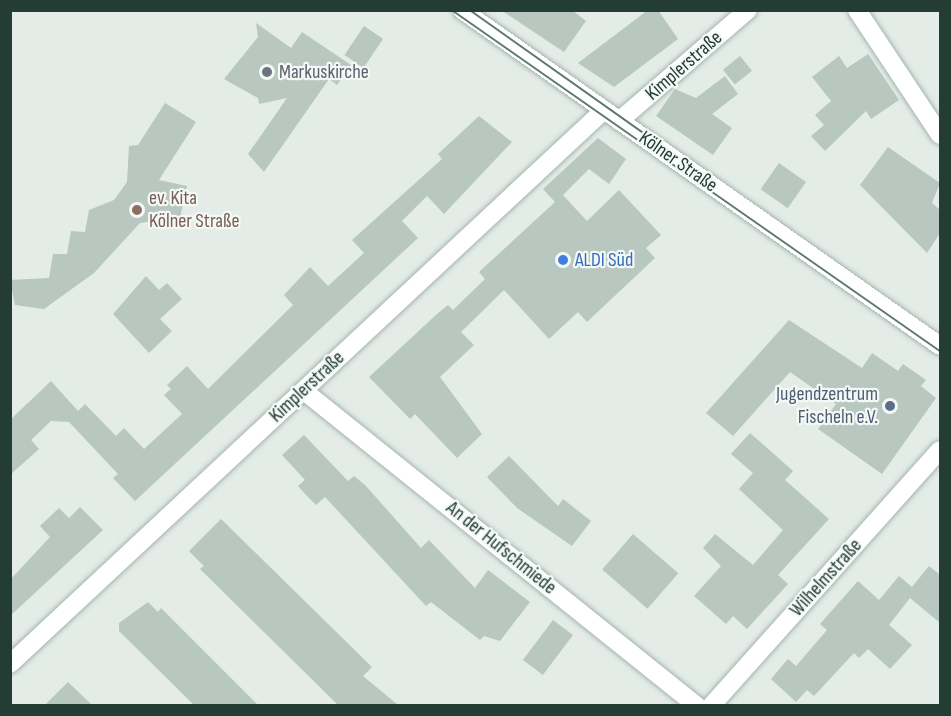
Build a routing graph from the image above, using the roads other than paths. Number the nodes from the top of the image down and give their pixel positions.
1 (462, 10) edge
2 (748, 10) edge
3 (857, 10) edge
4 (604, 110) junction
5 (620, 121) junction
6 (940, 135) edge
7 (893, 314) junction
8 (940, 337) edge
9 (940, 346) edge
10 (304, 391) junction
11 (940, 450) edge
12 (10, 664) edge
13 (697, 705) edge
14 (711, 705) edge

1 - 4 street, Kölner Straße
2 - 5 street, Kimplerstraße
3 - 6 street
4 - 5 street, Kölner Straße
4 - 10 street, Kimplerstraße
5 - 7 street, Kölner Straße
7 - 8 street, Kölner Straße
7 - 9 street, Kölner Straße
10 - 12 street, Kimplerstraße
10 - 13 street, An der Hufschmiede
11 - 14 street, Wilhelmstraße

